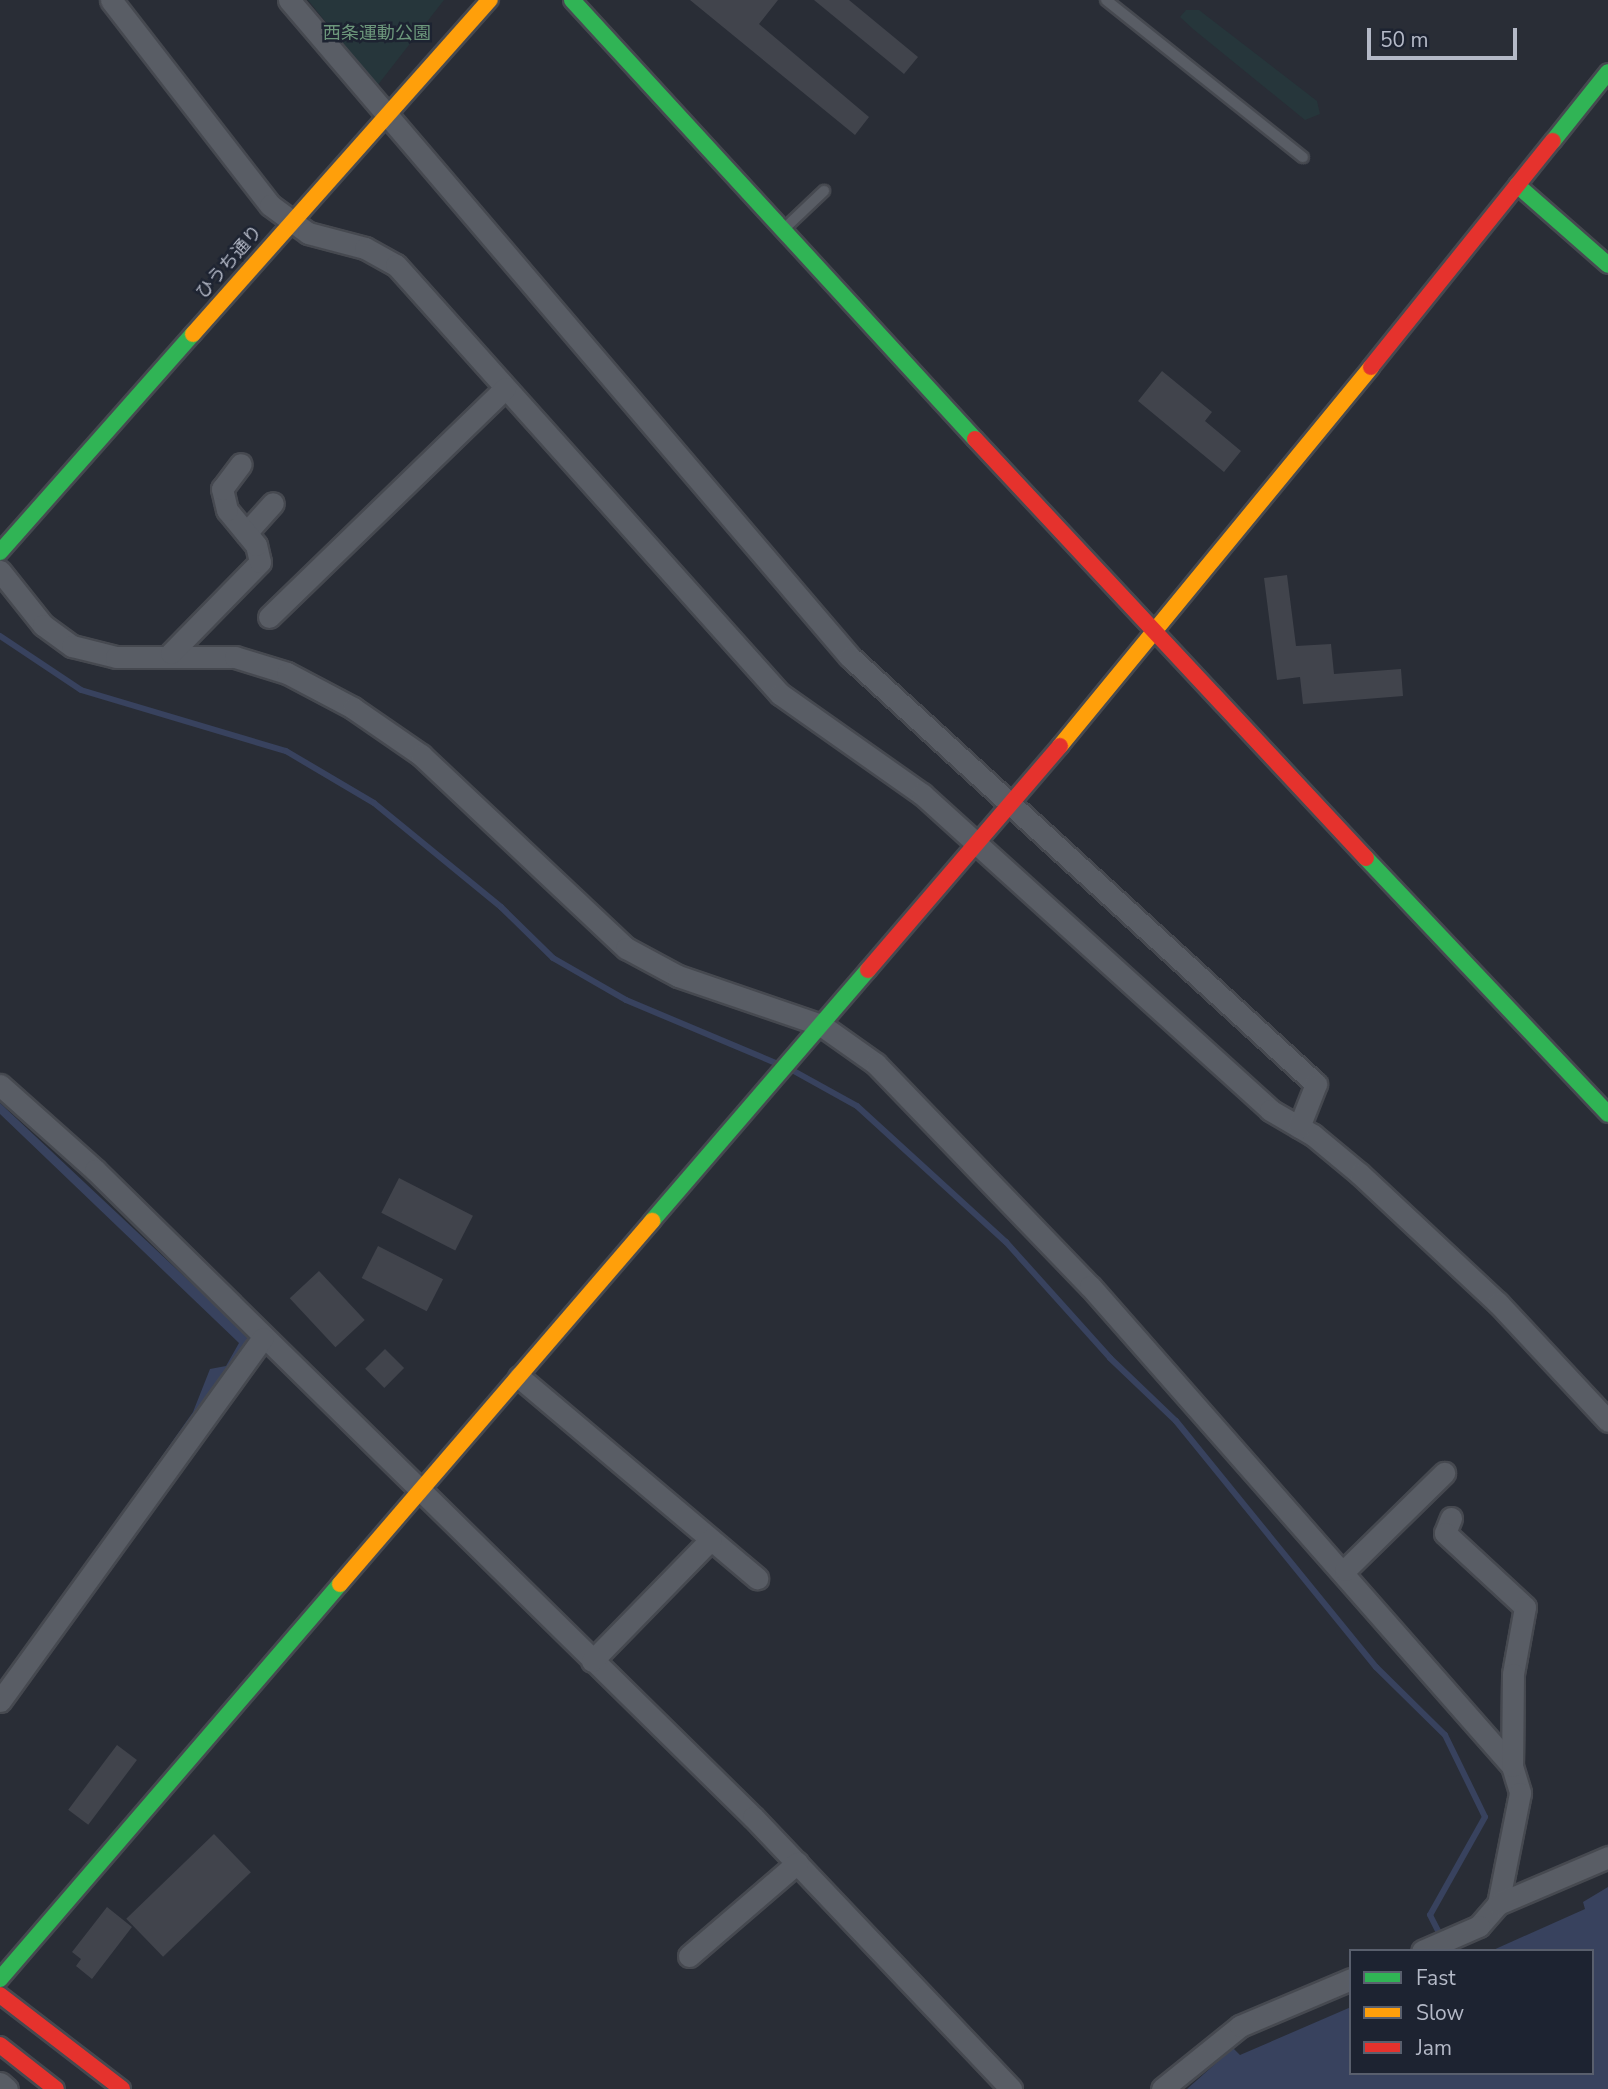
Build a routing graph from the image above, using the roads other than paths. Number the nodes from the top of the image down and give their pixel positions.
1 (111, 0) edge
2 (289, 0) edge
3 (490, 0) edge
4 (572, 0) edge
5 (1107, 0) edge
6 (1608, 72) edge
7 (384, 114) junction
8 (1303, 157) dead end
9 (1517, 185) junction
10 (824, 191) dead end
11 (289, 223) junction
12 (784, 229) junction
13 (1608, 265) edge
14 (505, 388) junction
15 (242, 464) dead end
16 (273, 503) dead end
17 (246, 533) junction
18 (0, 552) edge
19 (0, 571) edge
20 (269, 618) dead end
21 (1156, 635) junction
22 (171, 653) junction
23 (1008, 803) junction
24 (975, 842) junction
25 (821, 1025) junction
26 (0, 1085) edge
27 (1608, 1114) edge
28 (1299, 1127) junction
29 (263, 1338) junction
30 (519, 1377) junction
31 (1608, 1421) edge
32 (1444, 1473) dead end
33 (421, 1489) junction
34 (1451, 1518) dead end
35 (711, 1539) junction
36 (1345, 1570) junction
37 (757, 1578) dead end
38 (592, 1661) junction
39 (0, 1701) edge
40 (1512, 1766) junction
41 (1608, 1857) edge
42 (797, 1863) junction
43 (1497, 1904) junction
44 (1427, 1949) edge
45 (689, 1956) dead end
46 (0, 1979) edge
47 (1349, 1980) edge
48 (0, 1995) edge
49 (0, 2045) edge
50 (0, 2083) edge
51 (7, 2089) edge
52 (55, 2089) edge
53 (121, 2089) edge
54 (1011, 2089) edge
55 (1162, 2089) edge

1 - 11 street
2 - 7 street
3 - 7 street, ひうち通り
4 - 12 street
5 - 8 lane
6 - 9 street
7 - 11 street, ひうち通り
7 - 23 street
9 - 13 street
9 - 21 street
10 - 12 lane
11 - 14 street
11 - 18 street, ひうち通り
12 - 21 street
14 - 20 street
14 - 24 street
15 - 17 street
16 - 17 street
17 - 22 street
19 - 22 street
21 - 23 street
21 - 27 street
22 - 25 street
23 - 24 street
23 - 28 street
24 - 25 street
24 - 28 street
25 - 30 street
25 - 36 street
26 - 29 street
28 - 31 street
29 - 33 street
29 - 39 street
30 - 33 street
30 - 35 street
32 - 36 street
33 - 38 street
33 - 46 street
34 - 40 street
35 - 37 street
35 - 38 street
36 - 40 street
38 - 42 street
40 - 43 street
41 - 43 street
42 - 45 street
42 - 54 street
43 - 44 street
47 - 55 street
48 - 53 street
49 - 52 street
50 - 51 street

